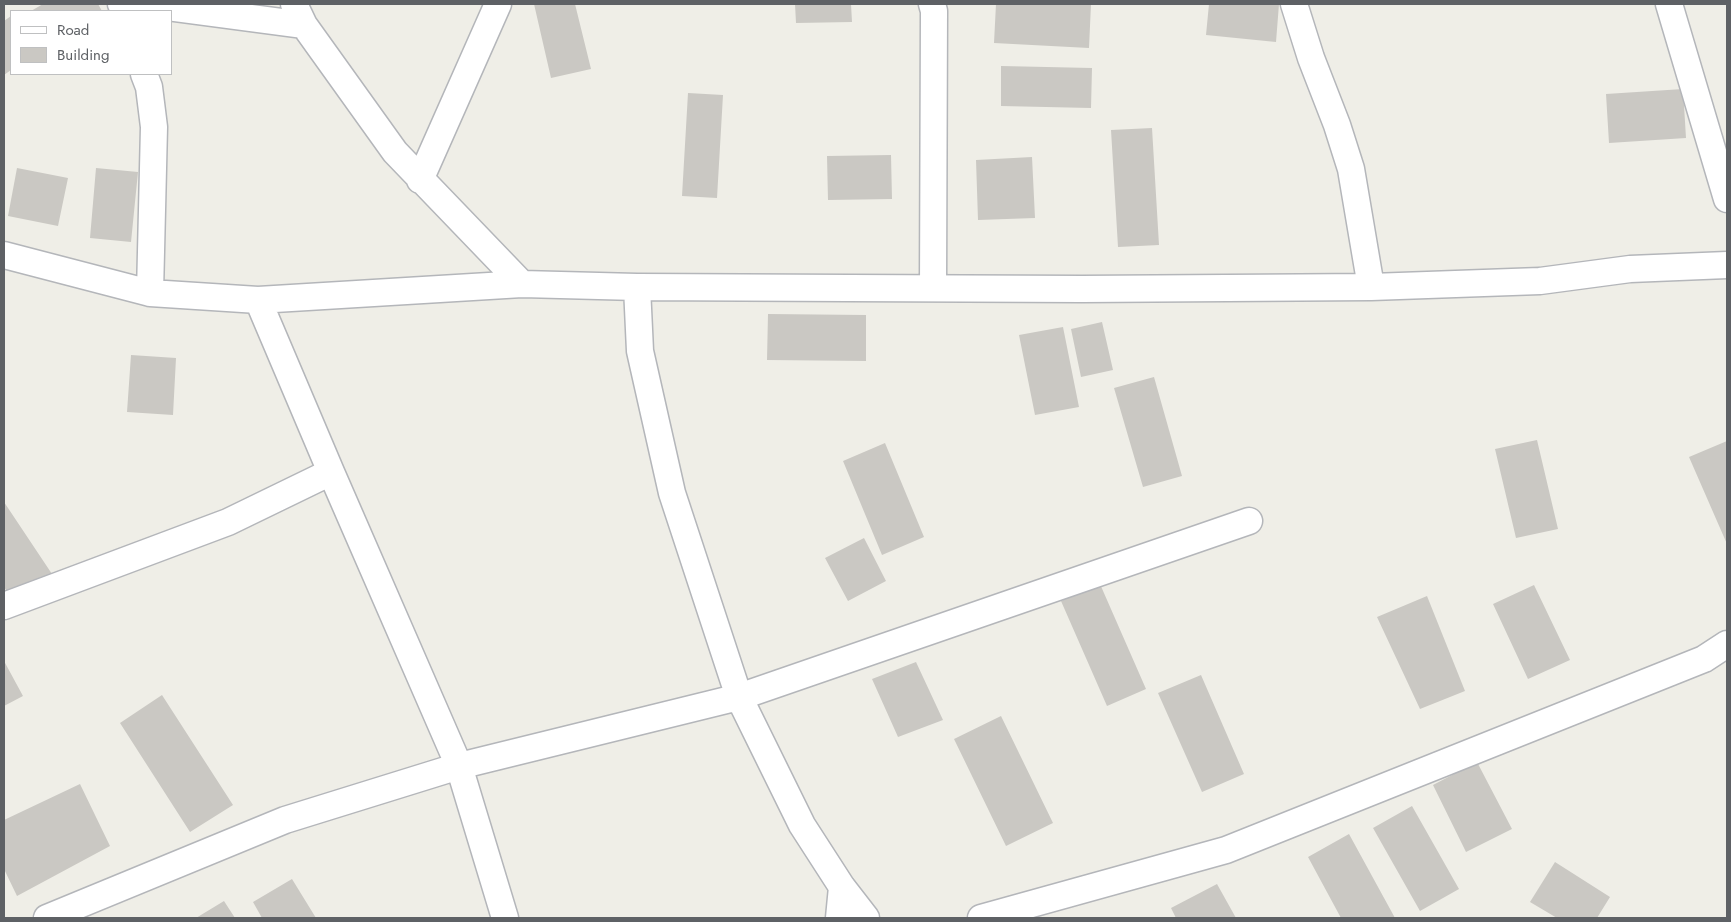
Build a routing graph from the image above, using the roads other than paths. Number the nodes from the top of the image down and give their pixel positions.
1 (145, 4) edge
2 (498, 4) edge
3 (932, 4) edge
4 (1294, 4) edge
5 (1670, 4) edge
6 (299, 14) edge
7 (144, 75) edge
8 (420, 180) junction
9 (1727, 199) edge
10 (4, 255) edge
11 (1727, 265) edge
12 (522, 284) junction
13 (637, 287) junction
14 (1371, 287) junction
15 (933, 288) junction
16 (150, 293) junction
17 (258, 300) junction
18 (331, 472) junction
19 (1249, 521) dead end
20 (4, 606) edge
21 (1727, 644) edge
22 (739, 697) junction
23 (459, 766) junction
24 (842, 887) junction
25 (47, 918) edge
26 (505, 918) edge
27 (839, 918) edge
28 (866, 918) edge
29 (981, 918) edge

1 - 6 street
2 - 8 street
3 - 15 street
4 - 14 street
5 - 9 street
6 - 8 street
7 - 16 street
8 - 12 street
10 - 16 street
11 - 14 street
12 - 13 street
12 - 17 street
13 - 15 street
13 - 22 street
14 - 15 street
16 - 17 street
17 - 18 street
18 - 20 street
18 - 23 street
19 - 22 street
21 - 29 street
22 - 23 street
22 - 24 street
23 - 25 street
23 - 26 street
24 - 27 street
24 - 28 street

